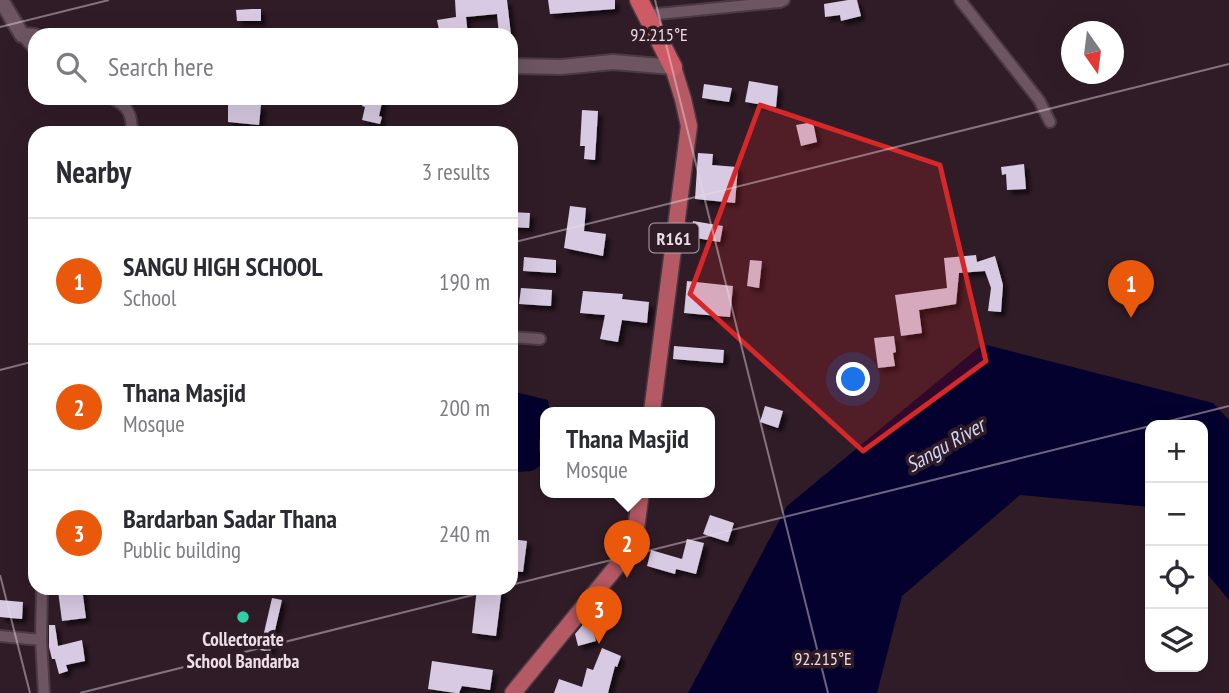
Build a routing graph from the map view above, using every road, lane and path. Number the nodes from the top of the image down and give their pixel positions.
1 (1, 0) edge
2 (784, 0) edge
3 (960, 0) edge
4 (643, 8) edge
5 (28, 35) edge
6 (518, 66) edge
7 (673, 67) junction
8 (123, 105) edge
9 (1050, 122) dead end
10 (132, 126) edge
11 (518, 337) edge
12 (540, 339) dead end
13 (653, 407) edge
14 (640, 498) edge
15 (42, 595) edge
16 (0, 636) edge
17 (41, 639) junction
18 (44, 693) edge
19 (513, 693) edge

1 - 5 main road
2 - 4 street
3 - 9 street
4 - 7 highway
6 - 7 main road
7 - 13 main road, R161
8 - 10 street
11 - 12 street
14 - 19 main road
15 - 17 street
16 - 17 street
17 - 18 street

